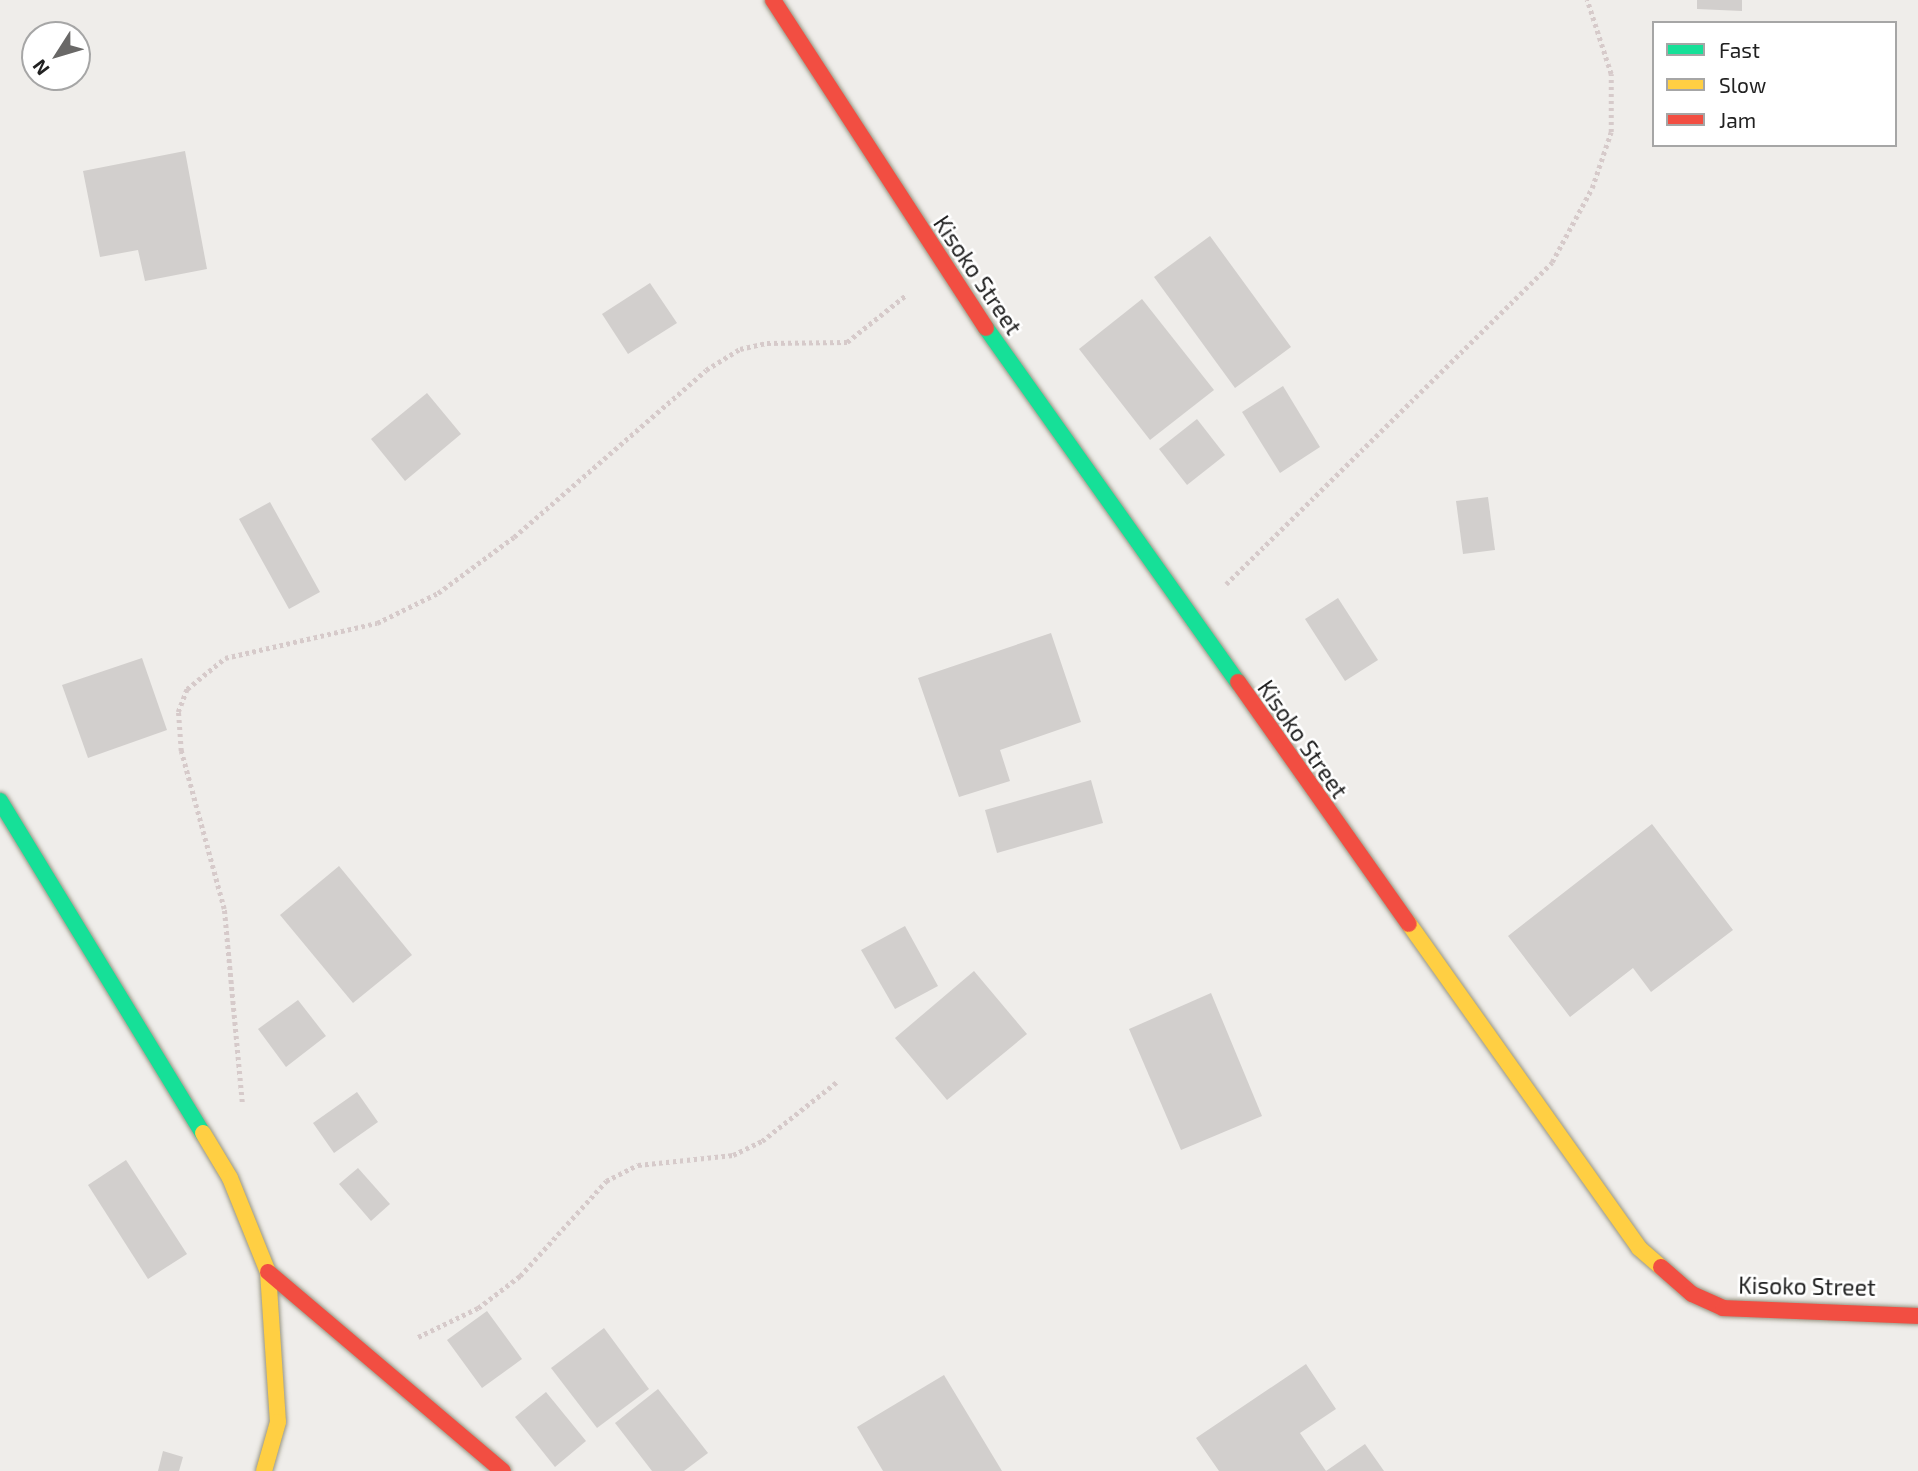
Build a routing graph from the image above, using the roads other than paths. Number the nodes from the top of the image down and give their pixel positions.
1 (773, 0) edge
2 (0, 801) edge
3 (268, 1272) junction
4 (1918, 1316) edge
5 (264, 1471) edge
6 (502, 1471) edge

1 - 4 street, Kisoko Street
2 - 3 street
3 - 5 street
3 - 6 street

